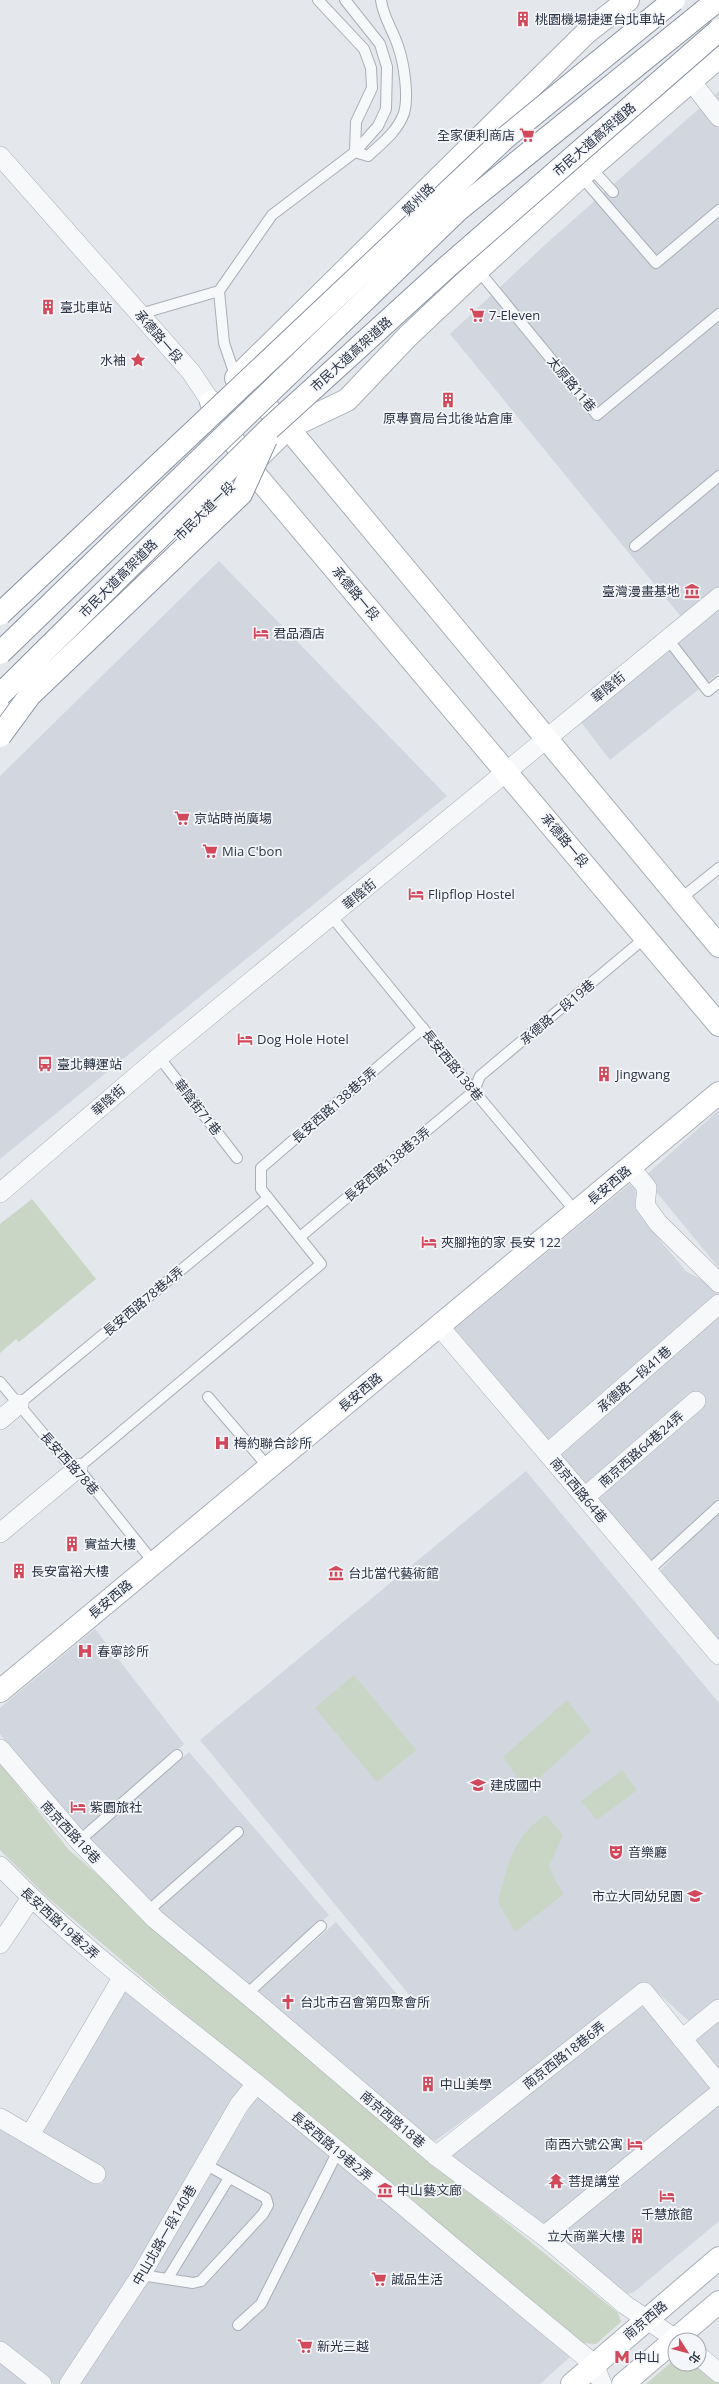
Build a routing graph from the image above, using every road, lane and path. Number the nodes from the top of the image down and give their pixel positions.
1 (318, 0) edge
2 (345, 0) edge
3 (380, 0) edge
4 (628, 0) edge
5 (674, 0) edge
6 (718, 0) edge
7 (719, 30) edge
8 (719, 57) edge
9 (691, 81) junction
10 (719, 117) edge
11 (355, 152) junction
12 (0, 156) edge
13 (586, 172) junction
14 (613, 192) dead end
15 (719, 210) edge
16 (478, 270) junction
17 (219, 291) junction
18 (140, 314) junction
19 (719, 314) edge
20 (236, 378) junction
21 (211, 402) junction
22 (280, 428) junction
23 (249, 467) junction
24 (719, 476) edge
25 (635, 546) dead end
26 (719, 597) edge
27 (0, 604) edge
28 (0, 614) edge
29 (667, 638) junction
30 (0, 653) edge
31 (719, 682) edge
32 (0, 695) edge
33 (0, 710) edge
34 (0, 736) edge
35 (544, 738) junction
36 (507, 771) junction
37 (719, 868) edge
38 (679, 900) junction
39 (332, 917) junction
40 (646, 937) junction
41 (719, 946) edge
42 (719, 1025) edge
43 (423, 1028) junction
44 (159, 1057) junction
45 (474, 1091) junction
46 (719, 1094) edge
47 (238, 1158) dead end
48 (630, 1167) junction
49 (0, 1193) edge
50 (268, 1198) junction
51 (576, 1212) junction
52 (300, 1237) junction
53 (719, 1283) edge
54 (719, 1304) edge
55 (439, 1326) junction
56 (0, 1382) edge
57 (208, 1397) dead end
58 (696, 1401) dead end
59 (19, 1404) junction
60 (0, 1420) edge
61 (548, 1453) junction
62 (78, 1468) junction
63 (269, 1468) junction
64 (585, 1497) junction
65 (719, 1506) edge
66 (0, 1533) edge
67 (154, 1563) junction
68 (648, 1572) junction
69 (719, 1655) edge
70 (0, 1691) edge
71 (0, 1749) edge
72 (177, 1755) dead end
73 (238, 1832) dead end
74 (79, 1841) junction
75 (0, 1866) edge
76 (31, 1898) junction
77 (148, 1911) junction
78 (321, 1926) dead end
79 (0, 1944) edge
80 (122, 1978) junction
81 (247, 1994) junction
82 (719, 2009) edge
83 (682, 2039) junction
84 (256, 2084) junction
85 (719, 2084) edge
86 (719, 2093) edge
87 (0, 2118) edge
88 (30, 2135) junction
89 (338, 2151) junction
90 (436, 2156) junction
91 (205, 2164) junction
92 (96, 2174) dead end
93 (229, 2178) junction
94 (544, 2236) junction
95 (719, 2258) edge
96 (141, 2275) junction
97 (168, 2278) junction
98 (719, 2302) edge
99 (645, 2319) junction
100 (238, 2325) dead end
101 (684, 2332) edge
102 (667, 2333) edge
103 (667, 2347) edge
104 (0, 2351) edge
105 (707, 2363) edge
106 (594, 2364) junction
107 (719, 2373) edge
108 (42, 2384) edge
109 (69, 2384) edge
110 (572, 2384) edge
111 (602, 2384) edge
112 (623, 2384) edge

1 - 11 lane
2 - 11 lane
3 - 11 lane
4 - 20 main road, 鄭州路
5 - 28 main road, bridge
6 - 30 main road, bridge
7 - 22 main road, 市民大道高架道路, bridge
8 - 9 main road
9 - 10 street
9 - 13 main road
11 - 17 lane
12 - 18 street, 承德路一段
13 - 14 lane
13 - 15 lane
13 - 16 main road
16 - 19 lane, 太原路11巷
16 - 22 main road
17 - 18 lane
17 - 20 lane
18 - 21 street, 承德路一段
20 - 21 main road, 鄭州路
20 - 22 main road
21 - 23 main road, 承德路一段
21 - 27 main road
22 - 23 main road, 市民大道一段
22 - 32 main road, 市民大道高架道路, bridge
22 - 34 main road, bridge
22 - 35 main road
23 - 33 main road, 市民大道一段
23 - 36 main road, 承德路一段
24 - 25 lane
26 - 29 street, 華陰街
29 - 31 lane
29 - 35 street, 華陰街
35 - 36 street, 華陰街
35 - 38 main road
36 - 39 street, 華陰街
36 - 40 main road, 承德路一段
37 - 38 lane
38 - 41 main road
39 - 43 lane, 長安西路138巷
39 - 44 street, 華陰街
40 - 42 main road, 承德路一段
40 - 45 lane, 承德路一段19巷
43 - 45 lane, 長安西路138巷
43 - 50 lane, 長安西路138巷5弄
44 - 47 lane, 華陰街71巷
44 - 49 street, 華陰街
45 - 51 lane, 長安西路138巷
45 - 52 lane, 長安西路138巷3弄
46 - 48 main road, 長安西路
48 - 51 main road, 長安西路
48 - 53 street
50 - 52 lane
50 - 59 lane, 長安西路78巷4弄
51 - 55 main road, 長安西路
52 - 62 lane
54 - 61 street, 承德路一段41巷
55 - 61 street, 南京西路64巷
55 - 63 main road, 長安西路
56 - 59 lane, 長安西路78巷
57 - 63 lane
58 - 64 street, 南京西路64巷24弄
59 - 60 street
59 - 62 lane, 長安西路78巷
61 - 64 street, 南京西路64巷
62 - 66 street
62 - 67 lane, 長安西路78巷
63 - 67 main road, 長安西路
64 - 68 street, 南京西路64巷
65 - 68 lane
67 - 70 main road, 長安西路
68 - 69 street, 南京西路64巷
71 - 74 street, 南京西路18巷
72 - 74 lane
73 - 77 lane
74 - 77 street, 南京西路18巷
75 - 76 street, 長安西路19巷2弄
76 - 79 street
76 - 80 street, 長安西路19巷2弄
77 - 81 street, 南京西路18巷
78 - 81 lane
80 - 84 street, 長安西路19巷2弄
80 - 88 street
81 - 90 street, 南京西路18巷
82 - 83 street
83 - 85 street
83 - 90 street, 南京西路18巷6弄
84 - 89 street, 長安西路19巷2弄
84 - 91 street, 中山北路一段140巷
86 - 94 street
87 - 88 street
88 - 92 street
89 - 100 lane
89 - 106 street, 長安西路19巷2弄
90 - 94 street, 南京西路18巷
91 - 93 lane
91 - 96 street, 中山北路一段140巷
93 - 97 lane
93 - 97 lane
94 - 99 street, 南京西路18巷
95 - 99 main road, 南京西路
96 - 97 lane
96 - 109 street, 中山北路一段140巷
98 - 101 main road
99 - 102 street, 南京西路18巷
99 - 106 main road, 南京西路
103 - 112 main road
104 - 108 street
105 - 107 street
106 - 110 main road, 南京西路
106 - 111 street

